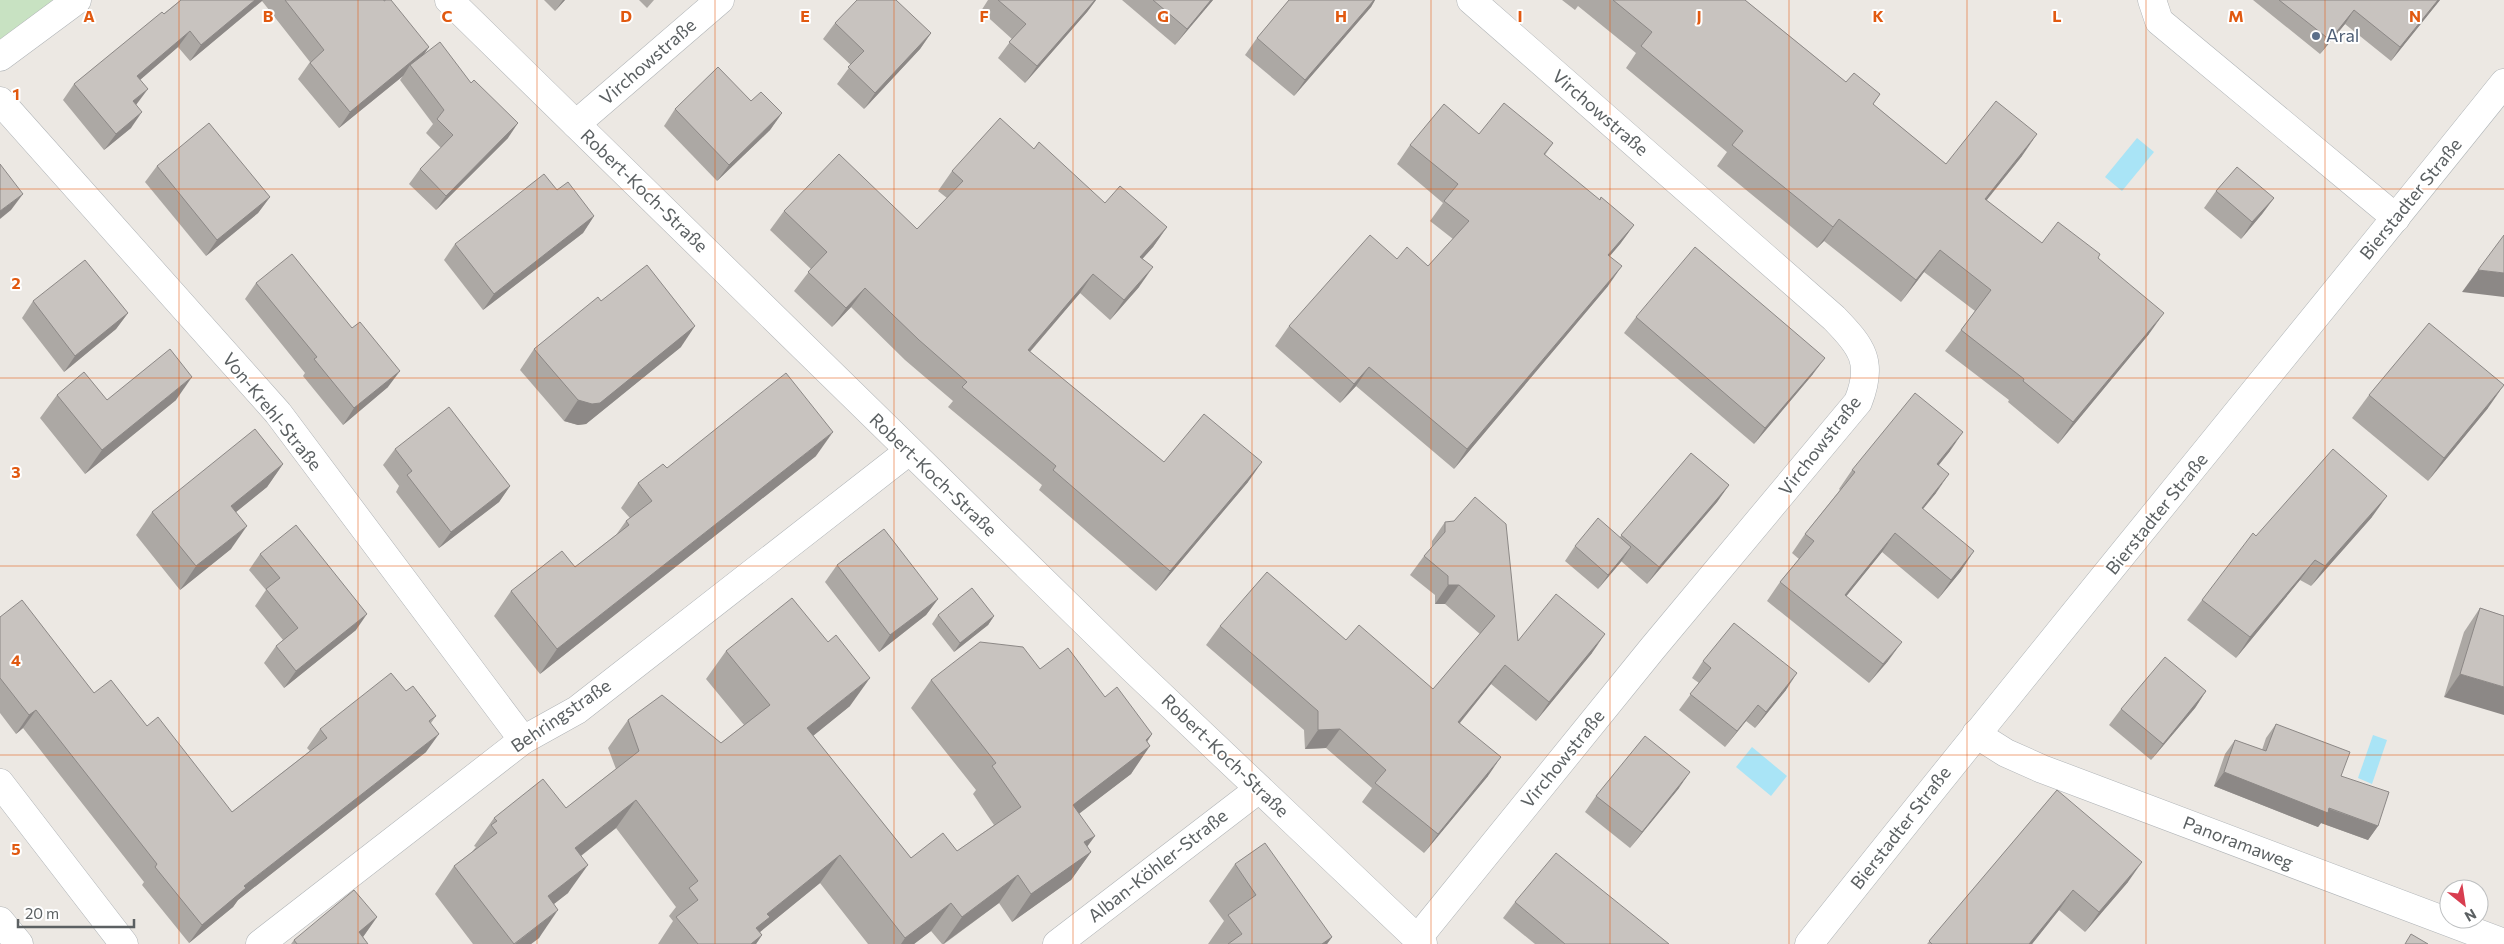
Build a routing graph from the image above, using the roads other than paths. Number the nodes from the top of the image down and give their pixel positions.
1 (77, 0) edge
2 (449, 0) edge
3 (720, 0) edge
4 (1471, 0) edge
5 (2152, 0) edge
6 (0, 57) edge
7 (2504, 83) edge
8 (0, 101) edge
9 (576, 124) junction
10 (2396, 218) junction
11 (909, 451) junction
12 (1976, 734) junction
13 (523, 740) junction
14 (0, 782) edge
15 (1258, 789) junction
16 (0, 921) edge
17 (1420, 941) edge
18 (2504, 943) edge
19 (19, 944) edge
20 (124, 944) edge
21 (260, 944) edge
22 (1056, 944) edge
23 (1809, 944) edge

1 - 6 street
2 - 9 street, Robert-Koch-Straße
3 - 9 street, Virchowstraße
4 - 17 street, Virchowstraße
5 - 10 street
7 - 10 street, Bierstadter Straße
8 - 13 street, Von-Krehl-Straße
9 - 11 street, Robert-Koch-Straße
10 - 12 street, Bierstadter Straße
11 - 13 street, Behringstraße
11 - 15 street, Robert-Koch-Straße
12 - 18 street, Panoramaweg
12 - 23 street, Bierstadter Straße
13 - 21 street, Behringstraße
14 - 20 street
15 - 17 street, Robert-Koch-Straße
15 - 22 street, Alban-Köhler-Straße
16 - 19 street

